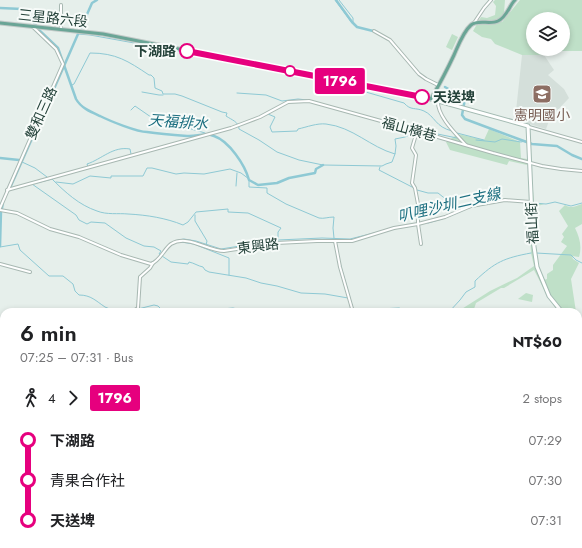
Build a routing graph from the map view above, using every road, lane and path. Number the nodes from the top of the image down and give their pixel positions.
1 (491, 0) edge
2 (516, 0) edge
3 (61, 5) dead end
4 (0, 24) edge
5 (473, 24) junction
6 (32, 27) junction
7 (61, 29) junction
8 (374, 31) dead end
9 (438, 86) junction
10 (431, 99) junction
11 (438, 101) junction
12 (528, 126) junction
13 (417, 131) junction
14 (459, 138) junction
15 (455, 142) junction
16 (582, 142) edge
17 (467, 146) junction
18 (529, 162) junction
19 (582, 171) edge
20 (9, 190) junction
21 (531, 202) junction
22 (1, 209) edge
23 (418, 224) junction
24 (335, 241) junction
25 (421, 244) dead end
26 (153, 263) junction
27 (0, 264) edge
28 (30, 272) dead end
29 (138, 308) edge
30 (352, 308) edge
31 (559, 308) edge

1 - 5 street
2 - 5 main road
3 - 7 street
4 - 6 main road, 三星路六段
5 - 9 main road
6 - 7 main road, 三星路六段
6 - 20 street, 雙和三路
7 - 10 main road, 三星路六段
8 - 9 street
9 - 10 main road
10 - 11 street
11 - 12 street
11 - 14 street
12 - 16 street
12 - 18 street, 福山街
13 - 15 street, 福山橫巷
13 - 20 street, 福山橫巷
13 - 23 street
14 - 15 street
14 - 17 street
15 - 17 street, 福山橫巷
17 - 18 street, 福山橫巷
18 - 19 street
18 - 21 street, 福山街
20 - 22 street, 雙和三路
21 - 23 street, 東興路
21 - 31 street, 福山街
22 - 26 street
23 - 24 street, 東興路
23 - 25 street
24 - 26 street, 東興路
24 - 30 street
26 - 29 street
27 - 28 street

